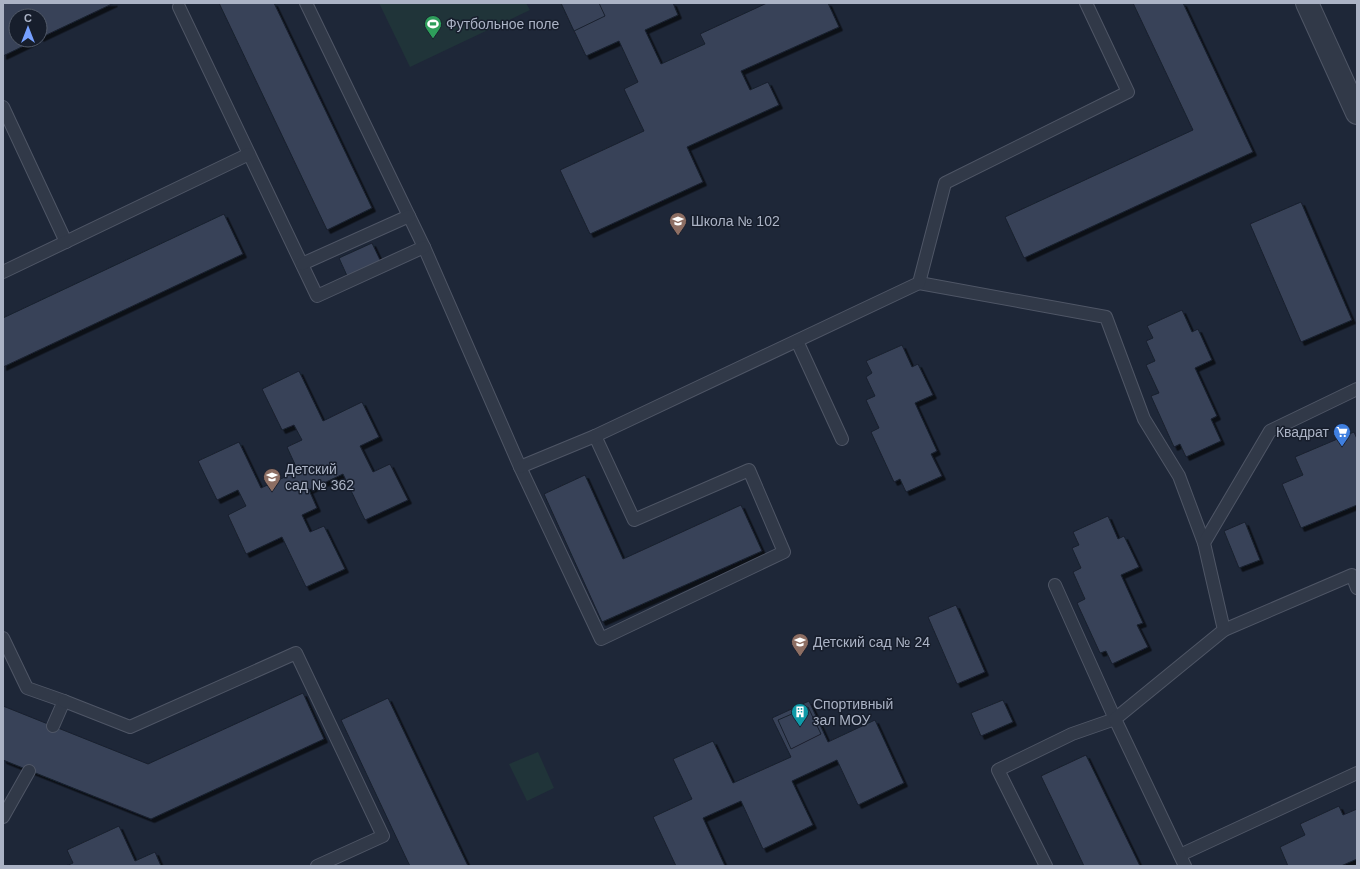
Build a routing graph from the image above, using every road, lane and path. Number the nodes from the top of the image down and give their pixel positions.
1 (306, 3) edge
2 (1086, 3) edge
3 (1307, 3) edge
4 (179, 7) dead end
5 (3, 107) edge
6 (1357, 113) edge
7 (249, 154) junction
8 (409, 216) junction
9 (66, 242) junction
10 (424, 247) junction
11 (302, 264) junction
12 (3, 272) edge
13 (919, 283) junction
14 (797, 341) junction
15 (1357, 389) edge
16 (595, 436) junction
17 (842, 439) dead end
18 (520, 467) junction
19 (1204, 543) junction
20 (1055, 585) dead end
21 (1357, 588) edge
22 (1224, 630) junction
23 (3, 638) edge
24 (64, 701) junction
25 (1115, 719) junction
26 (53, 726) dead end
27 (29, 770) dead end
28 (1357, 773) edge
29 (3, 817) edge
30 (1183, 861) edge
31 (317, 866) edge
32 (1046, 866) edge

1 - 8 lane
2 - 13 lane
3 - 6 street
4 - 7 lane
5 - 9 lane
7 - 9 lane
7 - 11 lane
8 - 10 lane
8 - 11 lane
9 - 12 lane
10 - 11 lane
10 - 18 lane
13 - 14 lane
13 - 19 lane
14 - 16 lane
14 - 17 lane
15 - 19 lane
16 - 18 lane
16 - 18 lane
19 - 22 lane
20 - 25 lane
21 - 22 lane
22 - 25 lane
23 - 24 lane
24 - 26 lane
24 - 31 lane
25 - 30 lane
25 - 32 lane
27 - 29 lane
28 - 30 lane

